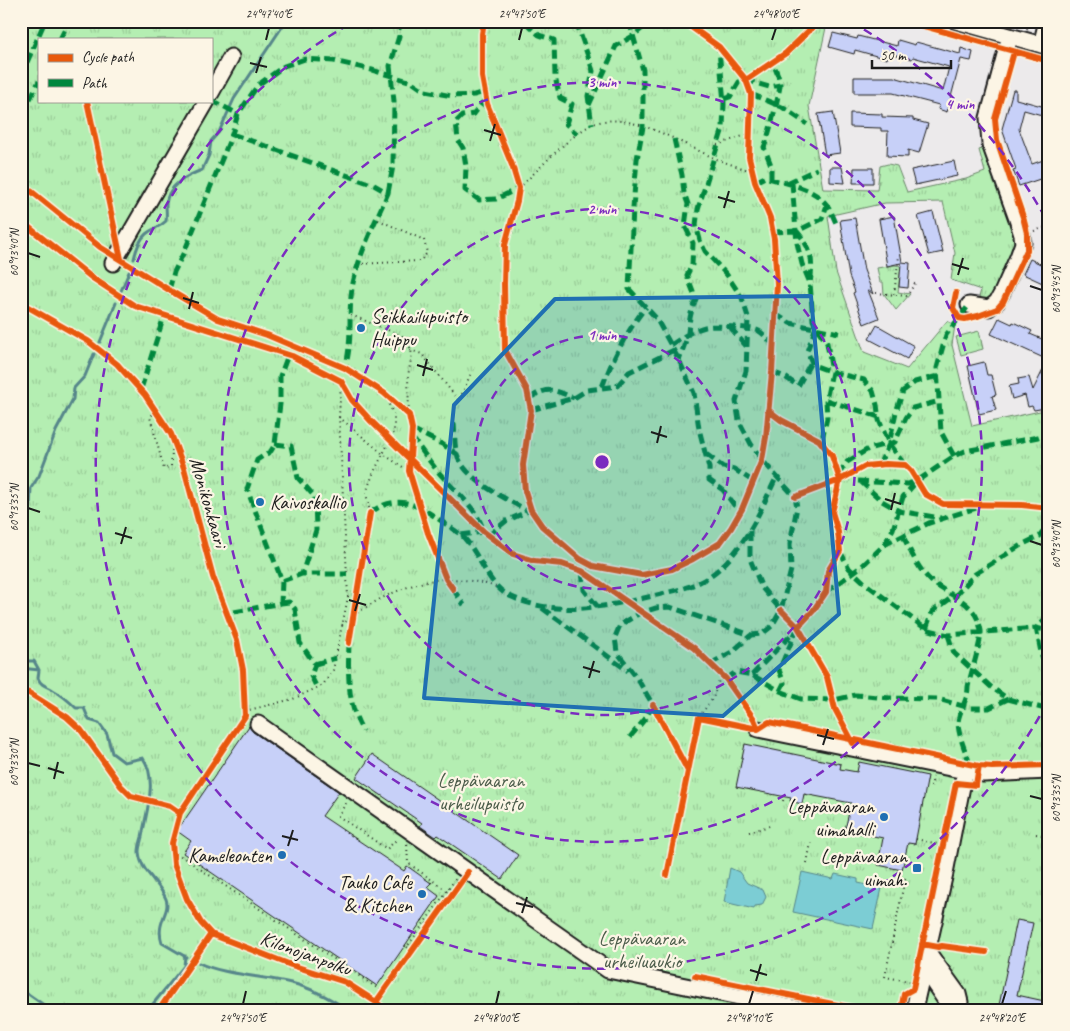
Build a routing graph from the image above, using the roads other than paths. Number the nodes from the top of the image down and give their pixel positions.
1 (956, 21) edge
2 (1019, 32) junction
3 (1045, 37) edge
4 (231, 57) dead end
5 (212, 91) edge
6 (206, 102) edge
7 (114, 263) dead end
8 (968, 305) dead end
9 (249, 717) road end
10 (758, 729) dead end
11 (965, 771) junction
12 (1049, 772) edge
13 (927, 951) junction
14 (917, 979) junction
15 (802, 1010) edge
16 (914, 1010) edge
17 (952, 1010) edge
18 (958, 1010) edge

1 - 2 street
2 - 3 street
2 - 8 street
4 - 5 street
6 - 7 street
9 - 15 street
10 - 11 street
11 - 12 street
11 - 13 street
13 - 14 street
13 - 18 street
14 - 16 street
14 - 17 street

